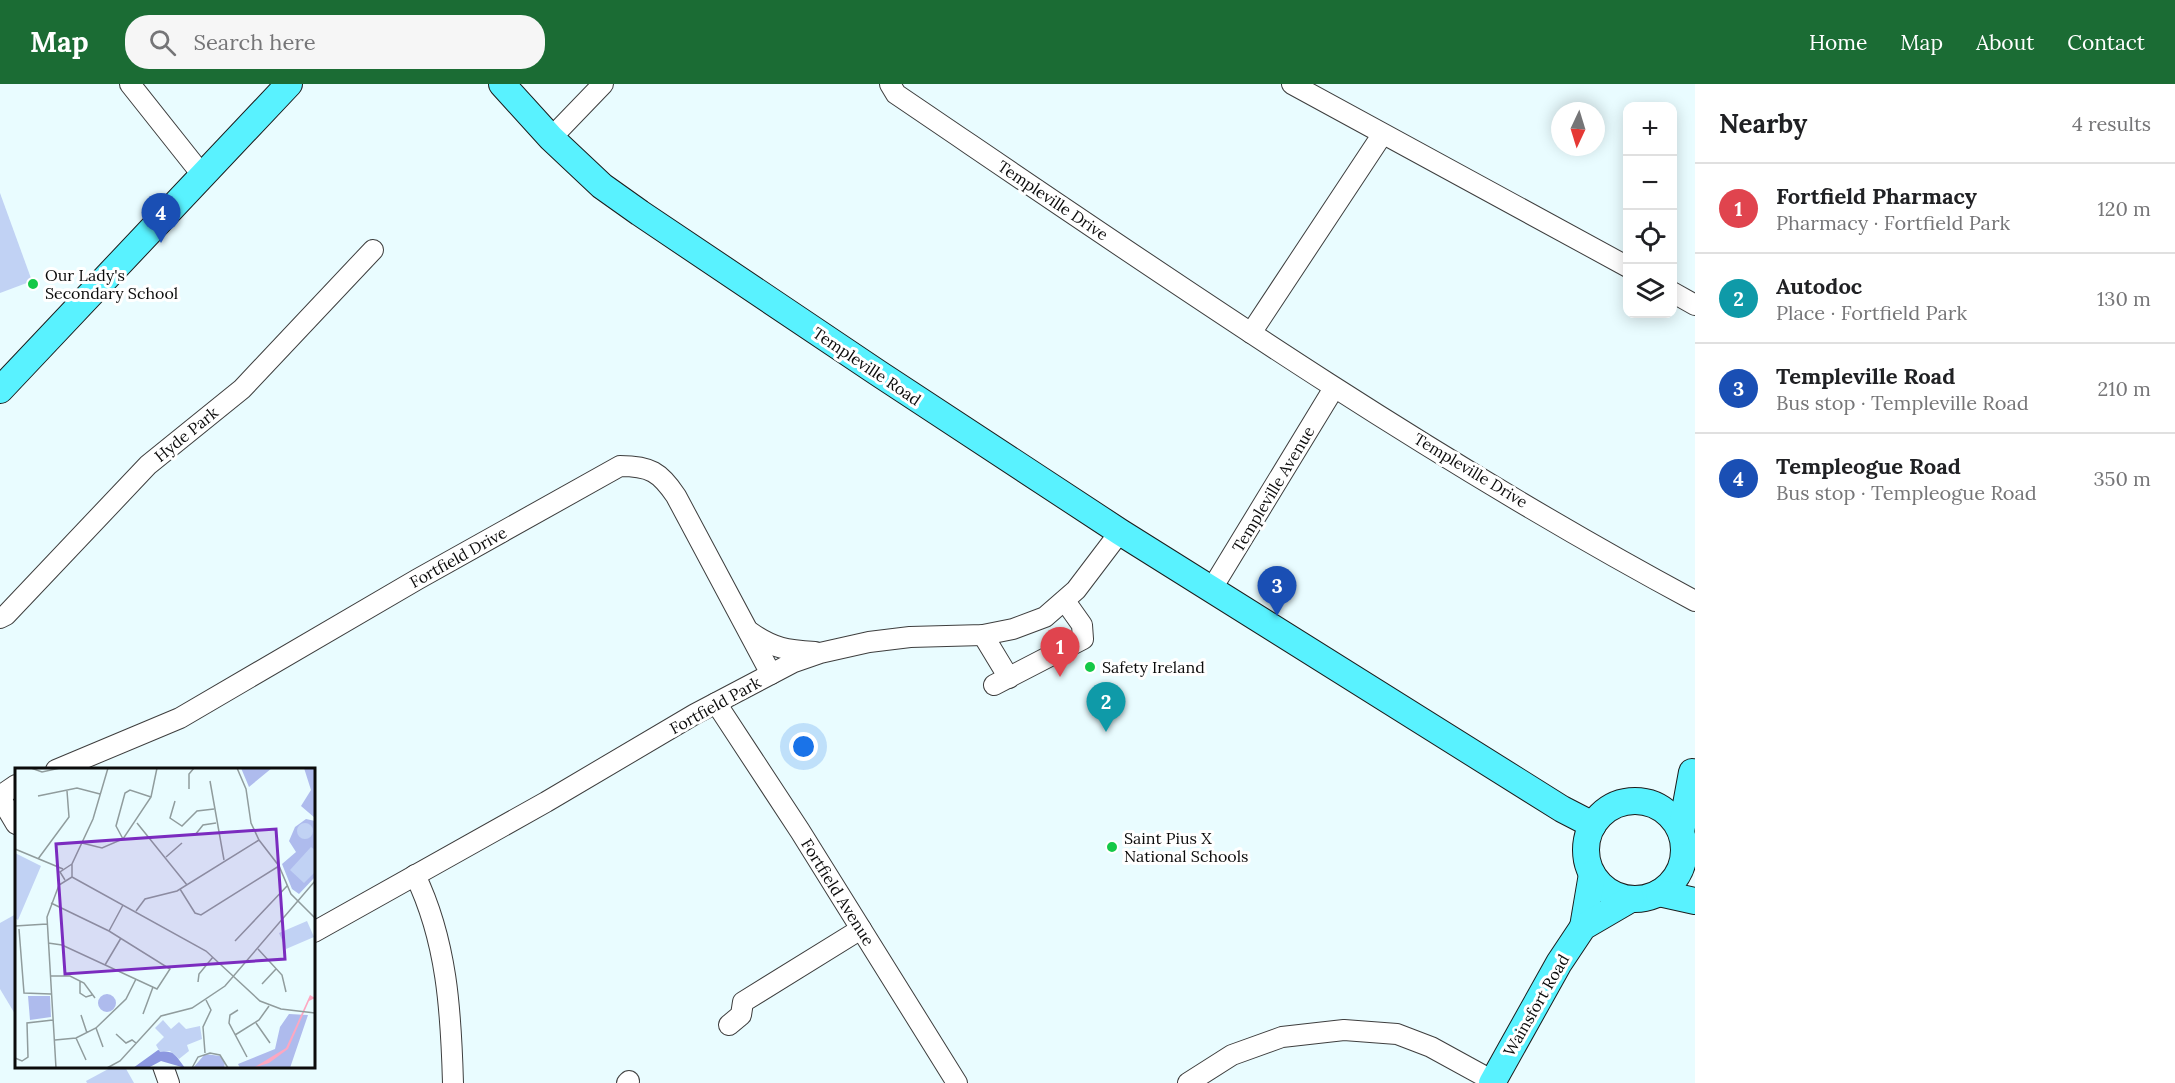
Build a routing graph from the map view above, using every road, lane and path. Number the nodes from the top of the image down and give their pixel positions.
1 (130, 84) edge
2 (289, 84) edge
3 (501, 84) edge
4 (603, 84) edge
5 (890, 84) edge
6 (1292, 84) edge
7 (1382, 135) junction
8 (551, 138) junction
9 (203, 176) junction
10 (373, 250) dead end
11 (1623, 264) edge
12 (1677, 295) edge
13 (1695, 305) edge
14 (1251, 333) junction
15 (1334, 388) junction
16 (0, 390) edge
17 (1120, 532) junction
18 (1211, 590) junction
19 (1065, 601) junction
20 (1695, 601) edge
21 (0, 618) edge
22 (748, 631) junction
23 (983, 635) junction
24 (820, 653) junction
25 (771, 674) junction
26 (716, 704) junction
27 (61, 768) edge
28 (1693, 770) edge
29 (15, 786) edge
30 (0, 797) edge
31 (1649, 803) junction
32 (15, 822) edge
33 (1593, 825) junction
34 (1681, 832) junction
35 (1689, 865) edge
36 (1592, 874) junction
37 (415, 875) junction
38 (1659, 893) junction
39 (1631, 899) junction
40 (1695, 901) edge
41 (1583, 927) junction
42 (861, 929) junction
43 (315, 931) edge
44 (729, 1025) dead end
45 (164, 1068) edge
46 (1493, 1082) edge
47 (169, 1083) edge
48 (453, 1083) edge
49 (957, 1083) edge
50 (1188, 1083) edge

1 - 9 street
2 - 9 main road
3 - 8 main road, Templeville Road
4 - 8 street
5 - 14 street, Templeville Drive
6 - 7 street
7 - 11 street
7 - 14 street
8 - 17 main road, Templeville Road
9 - 16 main road
10 - 21 street, Hyde Park
12 - 13 street
14 - 15 street, Templeville Drive
15 - 18 street, Templeville Avenue
15 - 20 street, Templeville Drive
17 - 18 main road, Templeville Road
17 - 19 street, Fortfield Park
18 - 33 main road, Templeville Road
19 - 23 street, Fortfield Park
19 - 23 street
22 - 24 street
22 - 25 street, Fortfield Drive
22 - 27 street, Fortfield Drive
23 - 24 street, Fortfield Park
24 - 25 street, Fortfield Park
25 - 26 street, Fortfield Park
26 - 37 street, Fortfield Park
26 - 42 street, Fortfield Avenue
28 - 31 main road
28 - 34 main road
29 - 30 street
30 - 32 street
31 - 33 main road
31 - 34 main road
33 - 36 main road
34 - 35 main road
35 - 38 main road
36 - 39 main road
36 - 41 main road, Wainsfort Road
37 - 43 street, Fortfield Park
37 - 48 street
38 - 39 main road
38 - 40 main road
39 - 41 main road, Wainsfort Road
41 - 46 main road, Wainsfort Road
42 - 44 street
42 - 49 street, Fortfield Avenue
45 - 47 street
46 - 50 street

